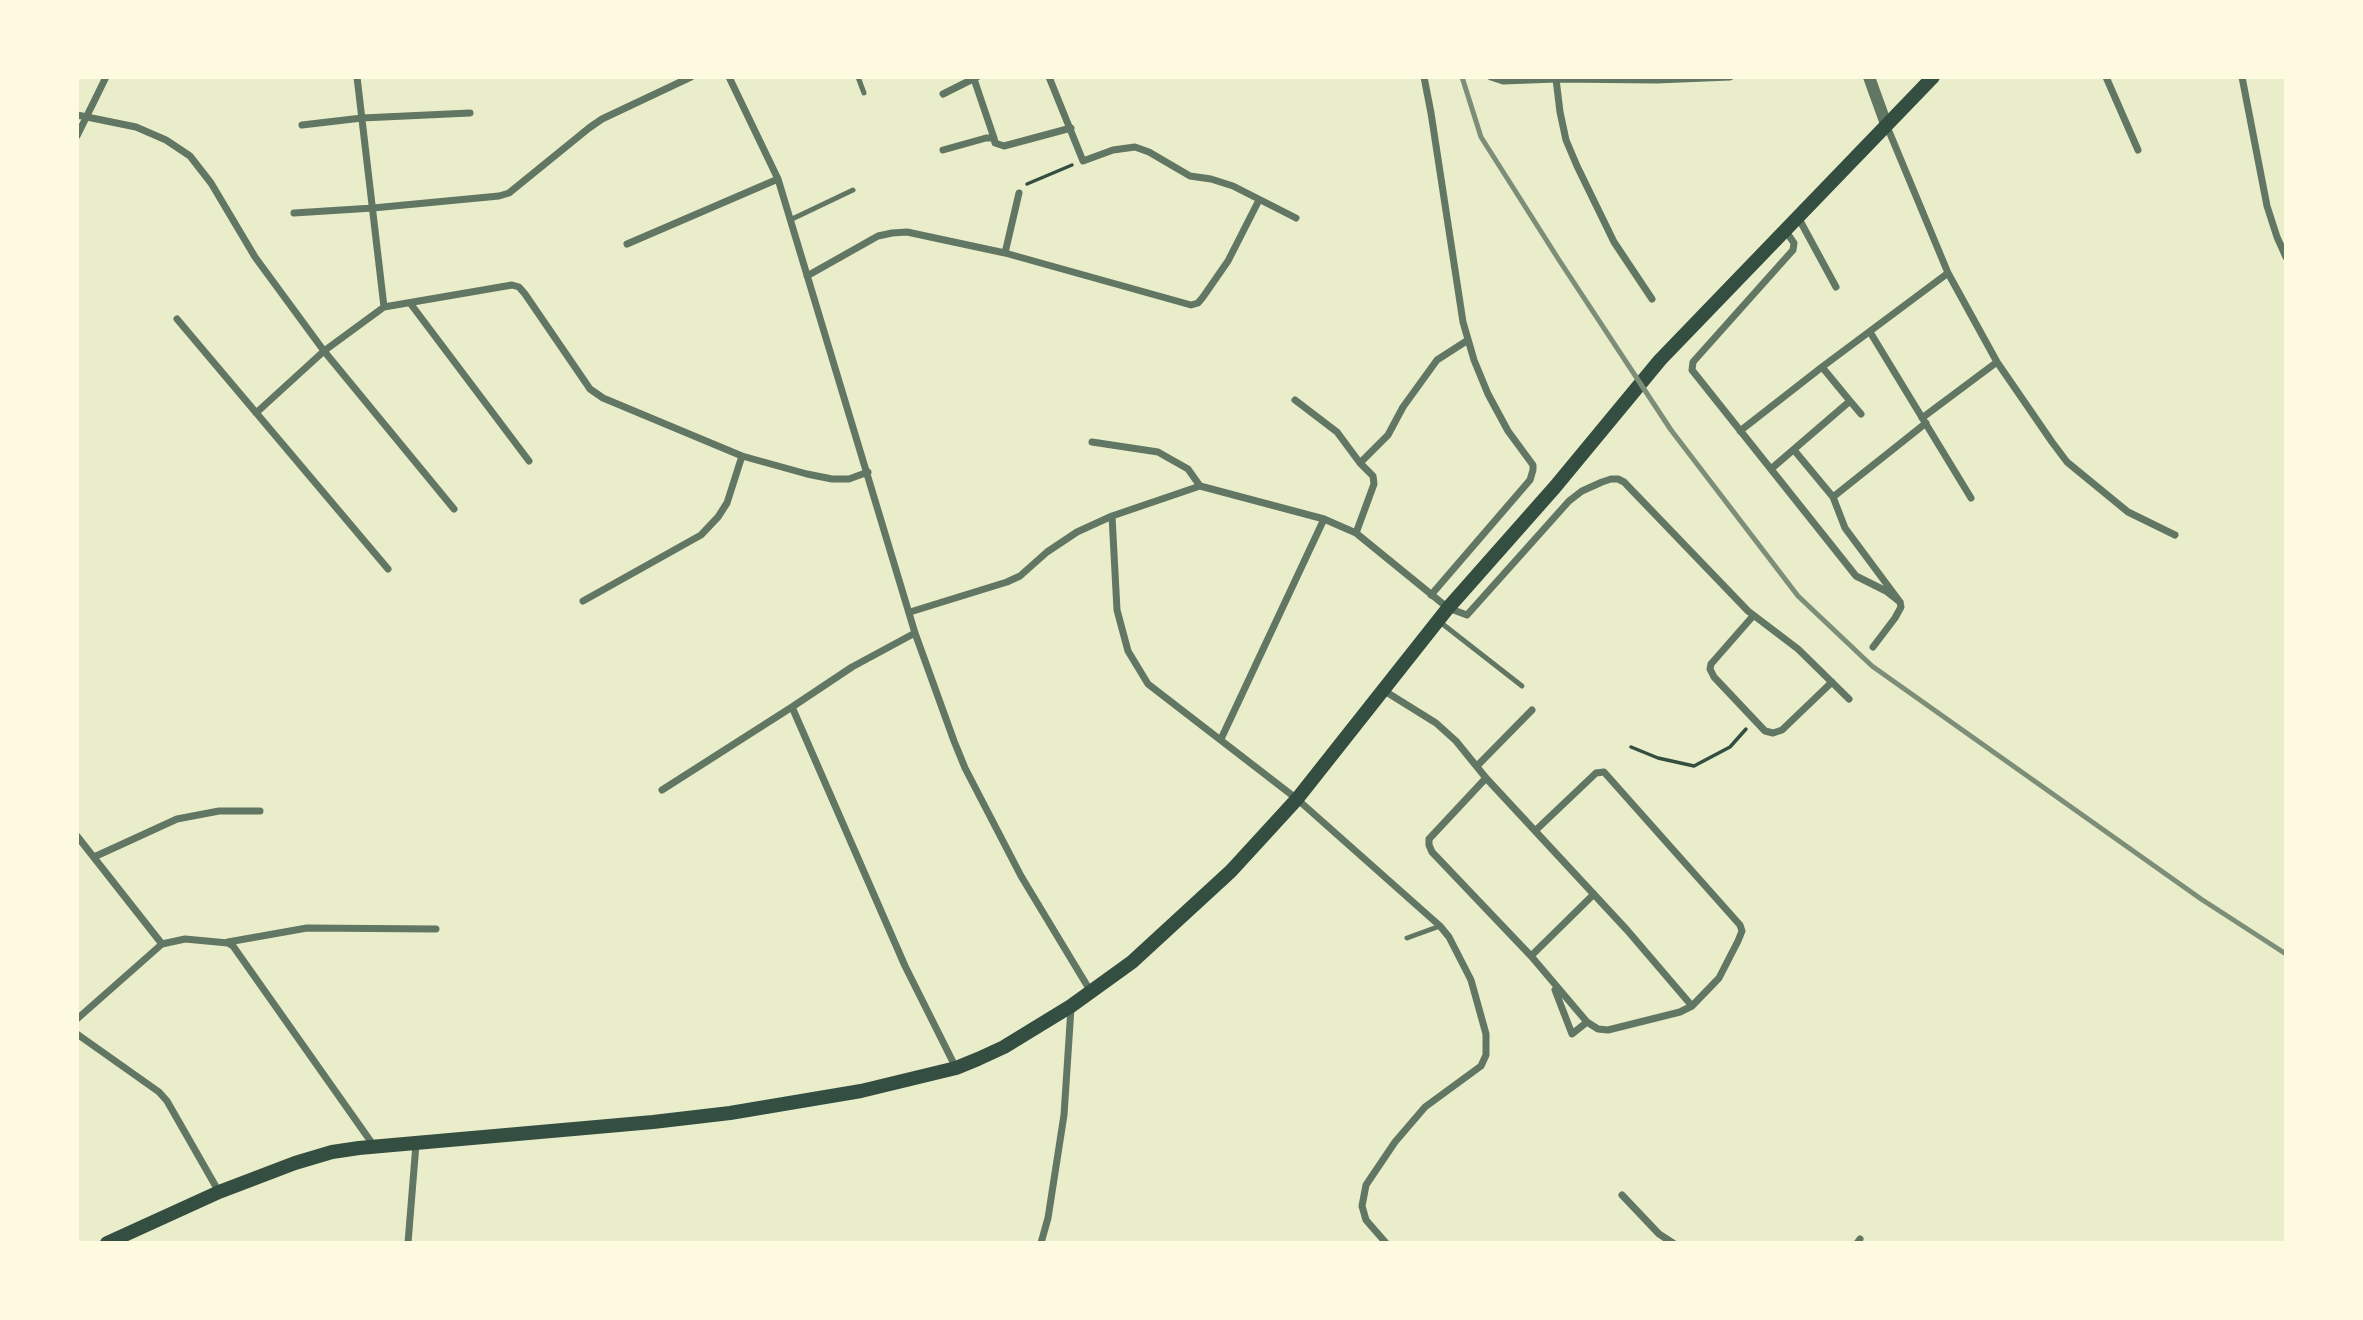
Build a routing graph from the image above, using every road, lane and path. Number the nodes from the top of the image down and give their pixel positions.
1 (106, 77) edge
2 (357, 77) edge
3 (691, 77) edge
4 (729, 77) edge
5 (858, 77) edge
6 (1049, 77) edge
7 (1424, 77) edge
8 (1491, 77) edge
9 (1730, 77) edge
10 (1870, 77) edge
11 (1933, 77) edge
12 (2106, 77) edge
13 (2242, 77) edge
14 (976, 78) edge
15 (1556, 79) junction
16 (1657, 79) edge
17 (864, 93) dead end
18 (943, 94) dead end
19 (470, 113) dead end
20 (77, 115) edge
21 (86, 117) junction
22 (362, 118) junction
23 (1886, 124) junction
24 (302, 125) dead end
25 (1071, 128) junction
26 (77, 136) edge
27 (994, 138) junction
28 (943, 150) dead end
29 (2137, 150) dead end
30 (1083, 161) junction
31 (778, 179) junction
32 (853, 190) dead end
33 (1019, 193) joint
34 (1259, 200) junction
35 (373, 208) junction
36 (294, 213) dead end
37 (1797, 217) junction
38 (1296, 218) dead end
39 (790, 220) junction
40 (1788, 235) junction
41 (626, 244) dead end
42 (1005, 253) junction
43 (2286, 257) edge
44 (1948, 273) junction
45 (807, 276) junction
46 (1836, 287) dead end
47 (1653, 299) dead end
48 (410, 303) junction
49 (384, 307) junction
50 (177, 319) dead end
51 (1870, 332) junction
52 (1468, 340) junction
53 (324, 351) junction
54 (1997, 362) junction
55 (1822, 367) junction
56 (1295, 400) dead end
57 (1850, 401) junction
58 (256, 413) junction
59 (1861, 414) dead end
60 (1924, 421) junction
61 (1741, 431) junction
62 (1092, 442) dead end
63 (1794, 450) junction
64 (742, 456) junction
65 (529, 461) dead end
66 (1360, 463) junction
67 (1771, 469) junction
68 (869, 472) junction
69 (1200, 486) junction
70 (1833, 497) junction
71 (1971, 498) dead end
72 (454, 509) dead end
73 (1112, 516) junction
74 (1324, 519) junction
75 (1356, 533) junction
76 (2175, 535) dead end
77 (388, 569) dead end
78 (1431, 595) junction
79 (583, 601) dead end
80 (1900, 601) junction
81 (1448, 608) junction
82 (910, 612) junction
83 (1753, 616) junction
84 (1438, 621) junction
85 (915, 633) junction
86 (1873, 647) dead end
87 (1832, 682) junction
88 (1522, 686) dead end
89 (1383, 690) junction
90 (1849, 699) dead end
91 (792, 707) junction
92 (1532, 710) dead end
93 (1755, 719) junction
94 (1221, 739) junction
95 (1631, 747) dead end
96 (1477, 766) junction
97 (1486, 778) junction
98 (662, 790) dead end
99 (1297, 799) junction
100 (260, 811) dead end
101 (1536, 830) junction
102 (77, 836) edge
103 (94, 858) junction
104 (1594, 894) junction
105 (1440, 926) junction
106 (436, 929) dead end
107 (1407, 938) dead end
108 (228, 943) junction
109 (162, 944) junction
110 (1531, 956) junction
111 (1552, 983) junction
112 (1090, 992) junction
113 (1071, 1006) junction
114 (1692, 1006) junction
115 (77, 1019) edge
116 (1587, 1022) junction
117 (77, 1034) edge
118 (956, 1068) junction
119 (416, 1144) junction
120 (374, 1146) junction
121 (219, 1192) junction
122 (1622, 1195) dead end
123 (107, 1243) edge
124 (408, 1243) edge
125 (1041, 1243) edge
126 (1387, 1243) edge
127 (1673, 1243) edge

1 - 21 street
2 - 22 street
3 - 35 street
4 - 31 street
5 - 17 lane
6 - 25 street
7 - 52 street
8 - 15 street
9 - 16 street
10 - 23 street
11 - 23 main road
12 - 29 street
13 - 43 street
14 - 18 street
14 - 27 street
15 - 16 street
15 - 47 street
19 - 22 street
20 - 21 street
21 - 26 street
21 - 53 street
22 - 24 street
22 - 35 street
23 - 37 main road
23 - 44 street
25 - 27 street
25 - 30 street
27 - 28 street
30 - 33 path
30 - 34 street
31 - 39 street
31 - 41 street
32 - 39 lane
33 - 42 street
34 - 38 street
34 - 42 street
35 - 36 street
35 - 49 street
37 - 40 main road
37 - 46 street
39 - 45 street
40 - 61 street
40 - 81 main road
42 - 45 street
44 - 51 street
44 - 54 street
45 - 68 street
48 - 49 street
48 - 64 street
48 - 65 street
49 - 53 street
50 - 58 street
51 - 55 street
51 - 60 street
52 - 66 street
52 - 78 street
53 - 58 street
53 - 72 street
54 - 60 street
54 - 76 street
55 - 57 street
55 - 61 street
56 - 66 street
57 - 59 street
57 - 63 street
58 - 77 street
60 - 70 street
60 - 71 street
61 - 67 street
62 - 69 street
63 - 67 street
63 - 70 street
64 - 68 street
64 - 79 street
66 - 75 street
67 - 80 street
68 - 82 street
69 - 73 street
69 - 74 street
70 - 80 street
73 - 82 street
73 - 94 street
74 - 75 street
74 - 94 street
75 - 78 street
78 - 81 street
80 - 86 street
81 - 83 street
81 - 84 main road
82 - 85 street
83 - 87 street
83 - 93 street
84 - 88 lane
84 - 89 main road
85 - 91 street
85 - 112 street
87 - 90 street
87 - 93 street
89 - 96 street
89 - 99 main road
91 - 98 street
91 - 118 street
92 - 96 street
93 - 95 path
94 - 99 street
96 - 97 street
97 - 101 street
97 - 110 street
99 - 105 street
99 - 112 main road
100 - 103 street
101 - 104 street
101 - 114 street
102 - 103 street
103 - 109 street
104 - 110 street
104 - 114 street
105 - 107 lane
105 - 126 street
106 - 108 street
108 - 109 street
108 - 120 street
109 - 115 street
110 - 111 street
111 - 116 street
111 - 116 street
112 - 113 main road
113 - 118 main road
113 - 125 street
114 - 116 street
117 - 121 street
118 - 119 main road
119 - 120 main road
119 - 124 street
120 - 121 main road
121 - 123 main road
122 - 127 street

